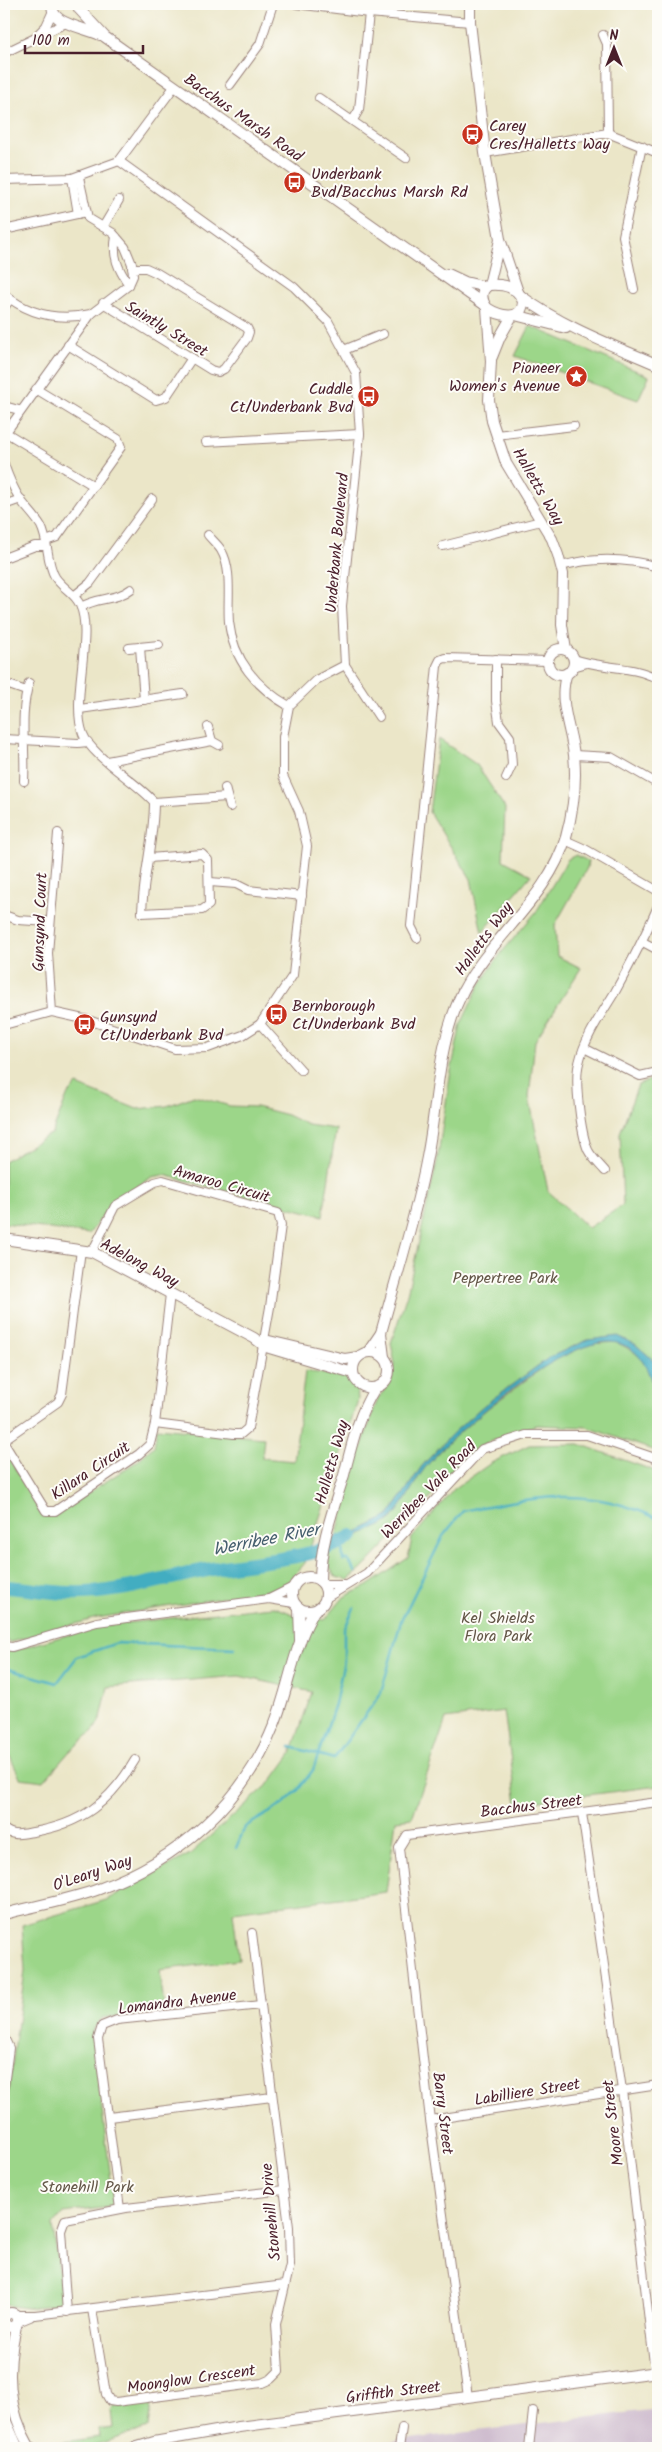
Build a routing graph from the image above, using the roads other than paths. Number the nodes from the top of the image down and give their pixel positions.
1 (273, 4) edge
2 (296, 4) edge
3 (470, 4) edge
4 (79, 5) edge
5 (51, 7) edge
6 (369, 13) junction
7 (67, 22) junction
8 (470, 22) junction
9 (603, 35) dead end
10 (35, 37) junction
11 (105, 37) junction
12 (4, 53) edge
13 (230, 85) dead end
14 (174, 87) junction
15 (319, 98) dead end
16 (353, 120) junction
17 (608, 133) junction
18 (642, 146) junction
19 (485, 153) junction
20 (658, 153) edge
21 (406, 158) dead end
22 (119, 160) junction
23 (75, 178) junction
24 (4, 180) edge
25 (120, 200) dead end
26 (82, 213) junction
27 (103, 227) junction
28 (4, 230) edge
29 (116, 237) junction
30 (500, 239) junction
31 (415, 255) junction
32 (132, 268) junction
33 (129, 285) junction
34 (488, 286) junction
35 (634, 289) dead end
36 (520, 294) junction
37 (7, 297) edge
38 (103, 303) junction
39 (486, 306) junction
40 (4, 308) edge
41 (90, 314) junction
42 (514, 316) junction
43 (581, 331) junction
44 (383, 334) dead end
45 (68, 345) junction
46 (344, 350) junction
47 (192, 358) junction
48 (491, 361) junction
49 (658, 366) edge
50 (36, 389) junction
51 (4, 406) edge
52 (19, 410) junction
53 (574, 426) dead end
54 (4, 433) edge
55 (360, 434) junction
56 (496, 435) junction
57 (206, 442) dead end
58 (4, 464) edge
59 (94, 486) junction
60 (21, 499) junction
61 (152, 499) dead end
62 (4, 505) edge
63 (541, 521) junction
64 (208, 535) dead end
65 (46, 543) junction
66 (443, 546) dead end
67 (4, 558) edge
68 (561, 566) junction
69 (658, 567) edge
70 (131, 589) dead end
71 (75, 595) junction
72 (82, 606) junction
73 (159, 644) dead end
74 (140, 647) junction
75 (128, 648) dead end
76 (562, 649) junction
77 (496, 659) junction
78 (548, 662) junction
79 (345, 665) junction
80 (567, 672) junction
81 (658, 679) edge
82 (9, 685) dead end
83 (183, 694) dead end
84 (144, 700) junction
85 (289, 706) junction
86 (80, 709) junction
87 (380, 717) dead end
88 (208, 727) dead end
89 (4, 739) edge
90 (212, 740) junction
91 (25, 741) junction
92 (88, 742) junction
93 (219, 746) dead end
94 (574, 755) junction
95 (107, 761) junction
96 (506, 778) dead end
97 (24, 781) dead end
98 (658, 784) edge
99 (225, 788) dead end
100 (227, 798) junction
101 (154, 802) junction
102 (230, 807) dead end
103 (58, 833) dead end
104 (565, 840) junction
105 (148, 858) junction
106 (210, 882) junction
107 (658, 891) edge
108 (302, 896) junction
109 (658, 906) edge
110 (4, 915) edge
111 (50, 922) junction
112 (417, 938) dead end
113 (643, 942) junction
114 (658, 950) edge
115 (52, 1012) junction
116 (260, 1024) junction
117 (4, 1025) edge
118 (584, 1048) junction
119 (301, 1070) dead end
120 (658, 1072) edge
121 (605, 1171) dead end
122 (4, 1239) edge
123 (81, 1250) junction
124 (92, 1252) junction
125 (170, 1294) junction
126 (381, 1332) junction
127 (261, 1341) junction
128 (368, 1352) junction
129 (358, 1357) junction
130 (384, 1357) junction
131 (353, 1373) junction
132 (358, 1383) junction
133 (375, 1388) junction
134 (362, 1408) junction
135 (155, 1424) junction
136 (658, 1459) edge
137 (321, 1554) junction
138 (304, 1577) junction
139 (322, 1583) junction
140 (344, 1585) junction
141 (293, 1587) junction
142 (326, 1598) junction
143 (269, 1599) junction
144 (296, 1606) junction
145 (314, 1611) junction
146 (300, 1640) junction
147 (4, 1646) edge
148 (136, 1760) dead end
149 (658, 1802) edge
150 (582, 1813) junction
151 (6, 1831) edge
152 (407, 1835) joint
153 (4, 1914) edge
154 (252, 1933) dead end
155 (261, 2005) junction
156 (4, 2037) edge
157 (658, 2085) edge
158 (4, 2086) edge
159 (622, 2090) junction
160 (272, 2097) junction
161 (109, 2117) junction
162 (430, 2120) junction
163 (284, 2190) junction
164 (120, 2209) junction
165 (285, 2285) junction
166 (92, 2308) junction
167 (67, 2312) junction
168 (9, 2321) edge
169 (657, 2372) edge
170 (468, 2397) junction
171 (533, 2411) dead end
172 (4, 2417) edge
173 (402, 2428) dead end
174 (154, 2445) edge
175 (18, 2448) edge
176 (30, 2448) edge
177 (134, 2448) edge
178 (399, 2448) edge
179 (529, 2448) edge

1 - 13 street
2 - 6 street
3 - 8 street
4 - 7 street
4 - 11 street, Bacchus Marsh Road
5 - 7 street, Bacchus Marsh Road
5 - 10 street
6 - 8 street
6 - 16 street
7 - 10 street
7 - 11 street, Bacchus Marsh Road
8 - 19 street
9 - 17 street
10 - 12 street
11 - 14 street, Bacchus Marsh Road
14 - 22 street
14 - 31 street, Bacchus Marsh Road
15 - 16 street
16 - 21 street
17 - 18 street
17 - 19 street
18 - 20 street
18 - 35 street
19 - 30 street
22 - 23 street
22 - 46 street, Underbank Boulevard
23 - 24 street
23 - 26 street
25 - 27 street
26 - 27 street
26 - 28 street
27 - 29 street
29 - 32 street
29 - 33 street
30 - 34 street
30 - 36 street
31 - 34 street, Bacchus Marsh Road
31 - 39 street, Bacchus Marsh Road
32 - 33 street
32 - 47 street, Saintly Street
33 - 38 street
34 - 36 street
34 - 39 street
36 - 42 street
36 - 43 street
37 - 40 street
37 - 41 street
38 - 41 street
38 - 47 street, Saintly Street
39 - 42 street
39 - 48 street, Halletts Way
41 - 45 street
42 - 43 street
42 - 48 street, Halletts Way
43 - 49 street
44 - 46 street
45 - 47 street
45 - 50 street
46 - 55 street, Underbank Boulevard
48 - 56 street, Halletts Way
50 - 52 street
50 - 59 street
51 - 52 street
52 - 54 street
53 - 56 street
54 - 59 street
55 - 57 street
55 - 79 street, Underbank Boulevard
56 - 63 street, Halletts Way
58 - 60 street
59 - 65 street
60 - 62 street
60 - 65 street
61 - 71 street
63 - 66 street
63 - 68 street, Halletts Way
64 - 85 street
65 - 67 street
65 - 71 street
68 - 69 street
68 - 76 street, Halletts Way
70 - 72 street
71 - 72 street
72 - 86 street
73 - 74 street
74 - 75 street
74 - 84 street
76 - 78 street
76 - 80 street
77 - 78 street
77 - 96 street
77 - 112 street
78 - 80 street
79 - 85 street
79 - 87 street
80 - 81 street
80 - 94 street, Halletts Way
82 - 91 street
83 - 84 street
84 - 86 street
85 - 108 street
86 - 92 street
88 - 90 street
89 - 91 street
90 - 93 street
90 - 95 street
91 - 92 street
91 - 97 street
92 - 95 street
94 - 98 street
94 - 104 street, Halletts Way
95 - 101 street
99 - 100 street
100 - 101 street
100 - 102 street
101 - 105 street
103 - 111 street, Gunsynd Court
104 - 107 street
104 - 126 street, Halletts Way
105 - 106 street
105 - 106 street
106 - 108 street
108 - 116 street
109 - 113 street
110 - 111 street
111 - 115 street, Gunsynd Court
113 - 114 street
113 - 118 street
115 - 116 street
115 - 117 street
116 - 119 street
118 - 120 street
118 - 121 street
122 - 123 street, Adelong Way
123 - 124 street, Adelong Way
123 - 135 street, Killara Circuit
124 - 125 street, Adelong Way
124 - 127 street, Amaroo Circuit
125 - 127 street, Adelong Way
125 - 135 street, Killara Circuit
126 - 128 street, Halletts Way
126 - 130 street, Halletts Way
127 - 129 street, Adelong Way
127 - 131 street, Adelong Way
127 - 135 street
128 - 129 street
128 - 130 street
129 - 131 street
130 - 133 street
131 - 132 street
132 - 133 street
132 - 134 street
133 - 134 street
134 - 137 street, Halletts Way
136 - 140 street, Werribee Vale Road
137 - 138 street, Halletts Way
137 - 139 street, Halletts Way
138 - 139 street
138 - 141 street
139 - 140 street, Werribee Vale Road
139 - 142 street
140 - 142 street, Werribee Vale Road
141 - 143 street
141 - 144 street
142 - 145 street
143 - 144 street
143 - 147 street
144 - 145 street
144 - 146 street, O'Leary Way
145 - 146 street, O'Leary Way
146 - 153 street, O'Leary Way
148 - 151 street
149 - 150 street, Bacchus Street
150 - 152 street, Bacchus Street
150 - 159 street, Moore Street
152 - 162 street, Barry Street
154 - 155 street, Stonehill Drive
155 - 160 street, Stonehill Drive
155 - 161 street, Lomandra Avenue
156 - 158 street
157 - 159 street, Labilliere Street
159 - 162 street, Labilliere Street
159 - 169 street, Moore Street
160 - 161 street
160 - 163 street, Stonehill Drive
161 - 164 street, Lomandra Avenue
162 - 170 street, Barry Street
163 - 164 street
163 - 165 street, Stonehill Drive
164 - 167 street
165 - 166 street
165 - 166 street, Moonglow Crescent
166 - 167 street
167 - 168 street
168 - 176 street
169 - 170 street, Griffith Street
170 - 174 street, Griffith Street
171 - 179 street
172 - 175 street
173 - 178 street
174 - 177 street, Griffith Street

